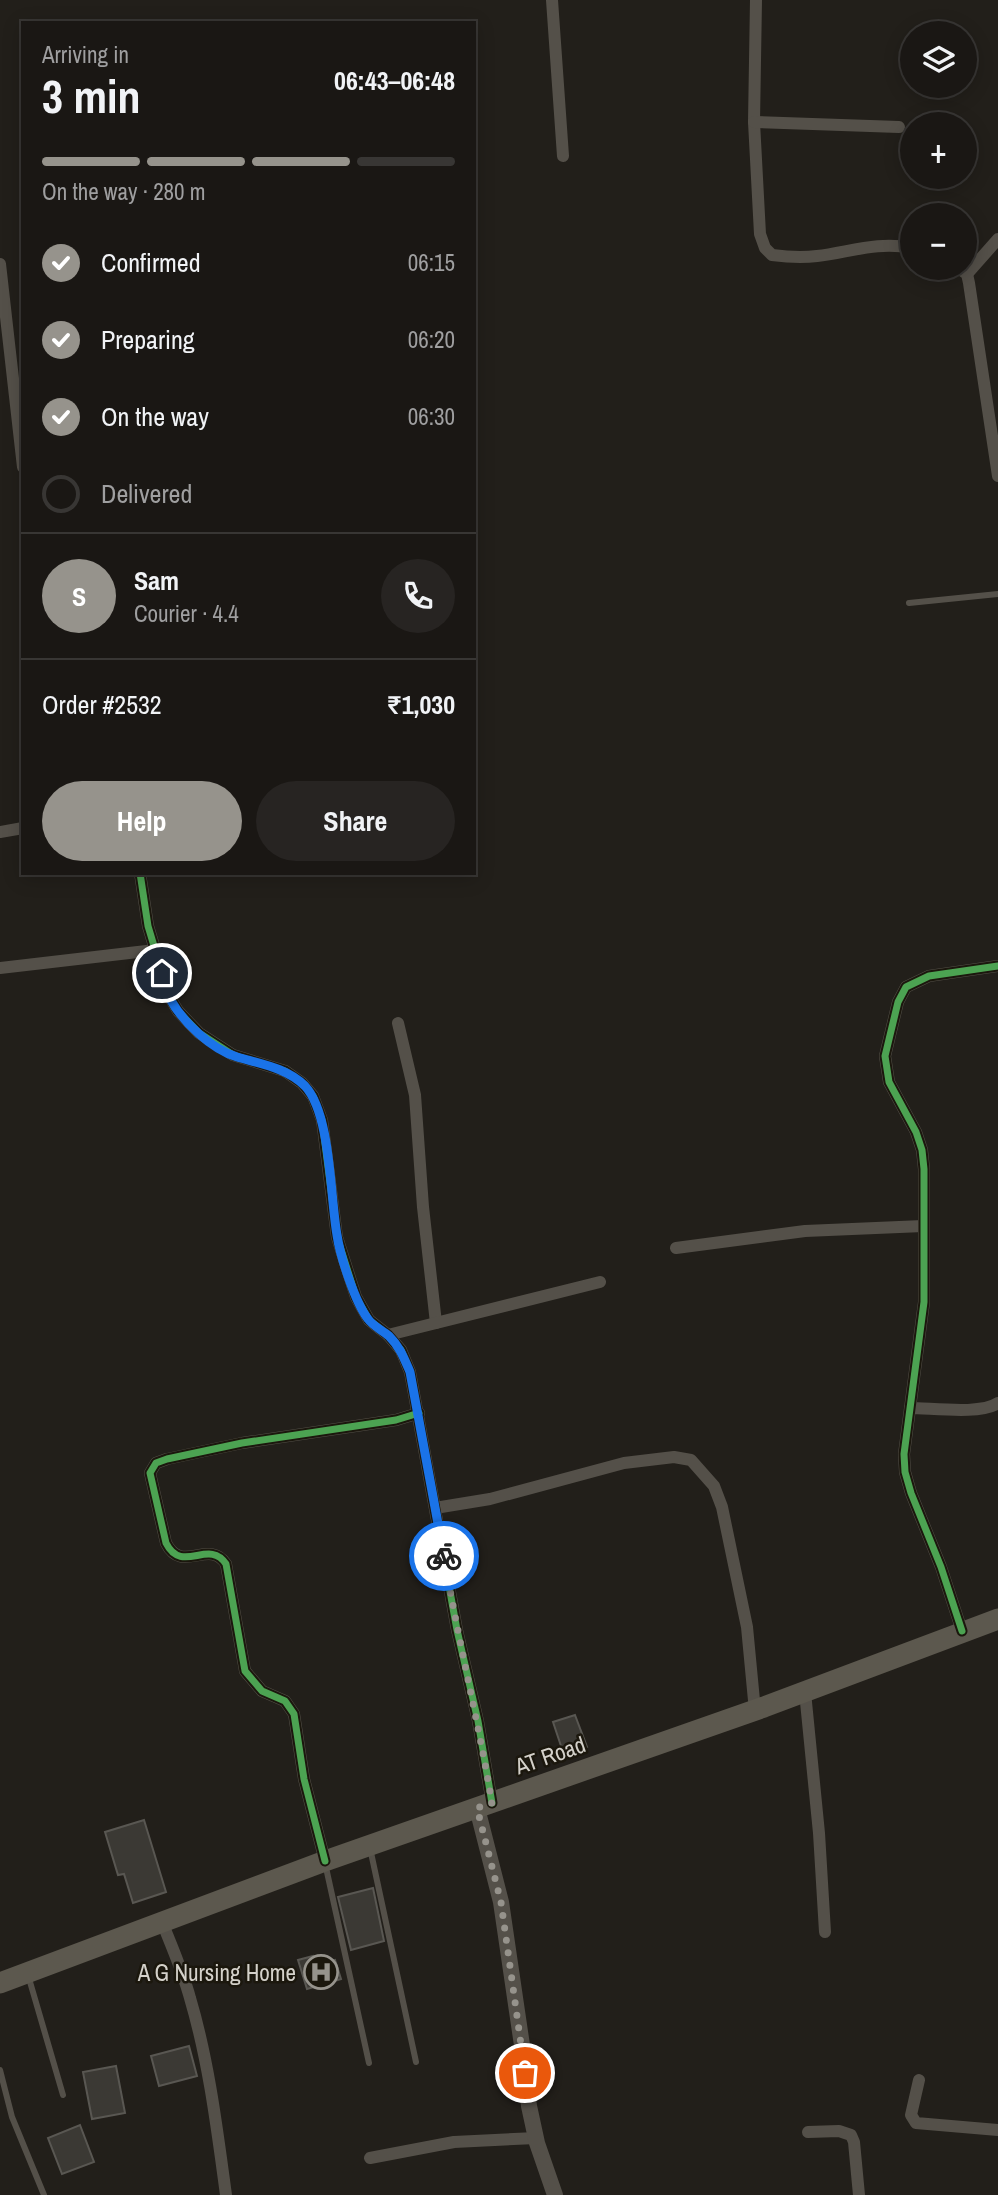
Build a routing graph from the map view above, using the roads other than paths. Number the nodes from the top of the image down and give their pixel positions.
1 (552, 0) edge
2 (756, 0) edge
3 (754, 122) junction
4 (899, 127) dead end
5 (563, 156) dead end
6 (998, 239) edge
7 (900, 246) edge
8 (977, 258) edge
9 (0, 264) edge
10 (964, 280) edge
11 (21, 449) edge
12 (996, 453) edge
13 (998, 475) edge
14 (998, 594) edge
15 (909, 603) dead end
16 (21, 828) edge
17 (0, 832) edge
18 (140, 875) edge
19 (155, 950) junction
20 (998, 965) edge
21 (0, 968) edge
22 (398, 1023) dead end
23 (923, 1226) junction
24 (676, 1248) dead end
25 (600, 1282) dead end
26 (436, 1323) junction
27 (388, 1335) junction
28 (998, 1403) edge
29 (910, 1408) junction
30 (419, 1413) junction
31 (435, 1508) junction
32 (998, 1619) edge
33 (962, 1631) junction
34 (804, 1692) junction
35 (755, 1711) junction
36 (484, 1806) junction
37 (369, 1846) junction
38 (325, 1861) junction
39 (162, 1922) junction
40 (825, 1932) dead end
41 (27, 1973) junction
42 (0, 1983) edge
43 (416, 2062) dead end
44 (369, 2063) dead end
45 (0, 2070) edge
46 (919, 2080) dead end
47 (64, 2095) dead end
48 (998, 2130) edge
49 (808, 2132) dead end
50 (536, 2138) junction
51 (370, 2158) dead end
52 (44, 2195) edge
53 (226, 2195) edge
54 (555, 2195) edge
55 (859, 2195) edge

1 - 5 street
2 - 3 street
3 - 4 street
3 - 7 street
6 - 8 street
9 - 11 street
10 - 12 street
12 - 13 street
14 - 15 lane
16 - 17 street
18 - 19 street
19 - 21 street
19 - 27 street
20 - 23 street
22 - 26 street
23 - 24 street
23 - 29 street
25 - 26 street
26 - 27 street
27 - 30 street
28 - 29 street
29 - 33 street
30 - 31 street
30 - 38 street
31 - 35 street
31 - 36 street
32 - 33 highway, AT Road
33 - 34 highway, AT Road
34 - 35 highway, AT Road
34 - 40 street
35 - 36 highway, AT Road
36 - 37 highway, AT Road
36 - 50 street
37 - 38 highway, AT Road
37 - 43 lane
38 - 39 highway, AT Road
38 - 44 lane
39 - 41 highway, AT Road
39 - 53 street
41 - 42 highway, AT Road
41 - 47 lane
45 - 52 lane
46 - 48 street
49 - 55 street
50 - 51 street
50 - 54 street

